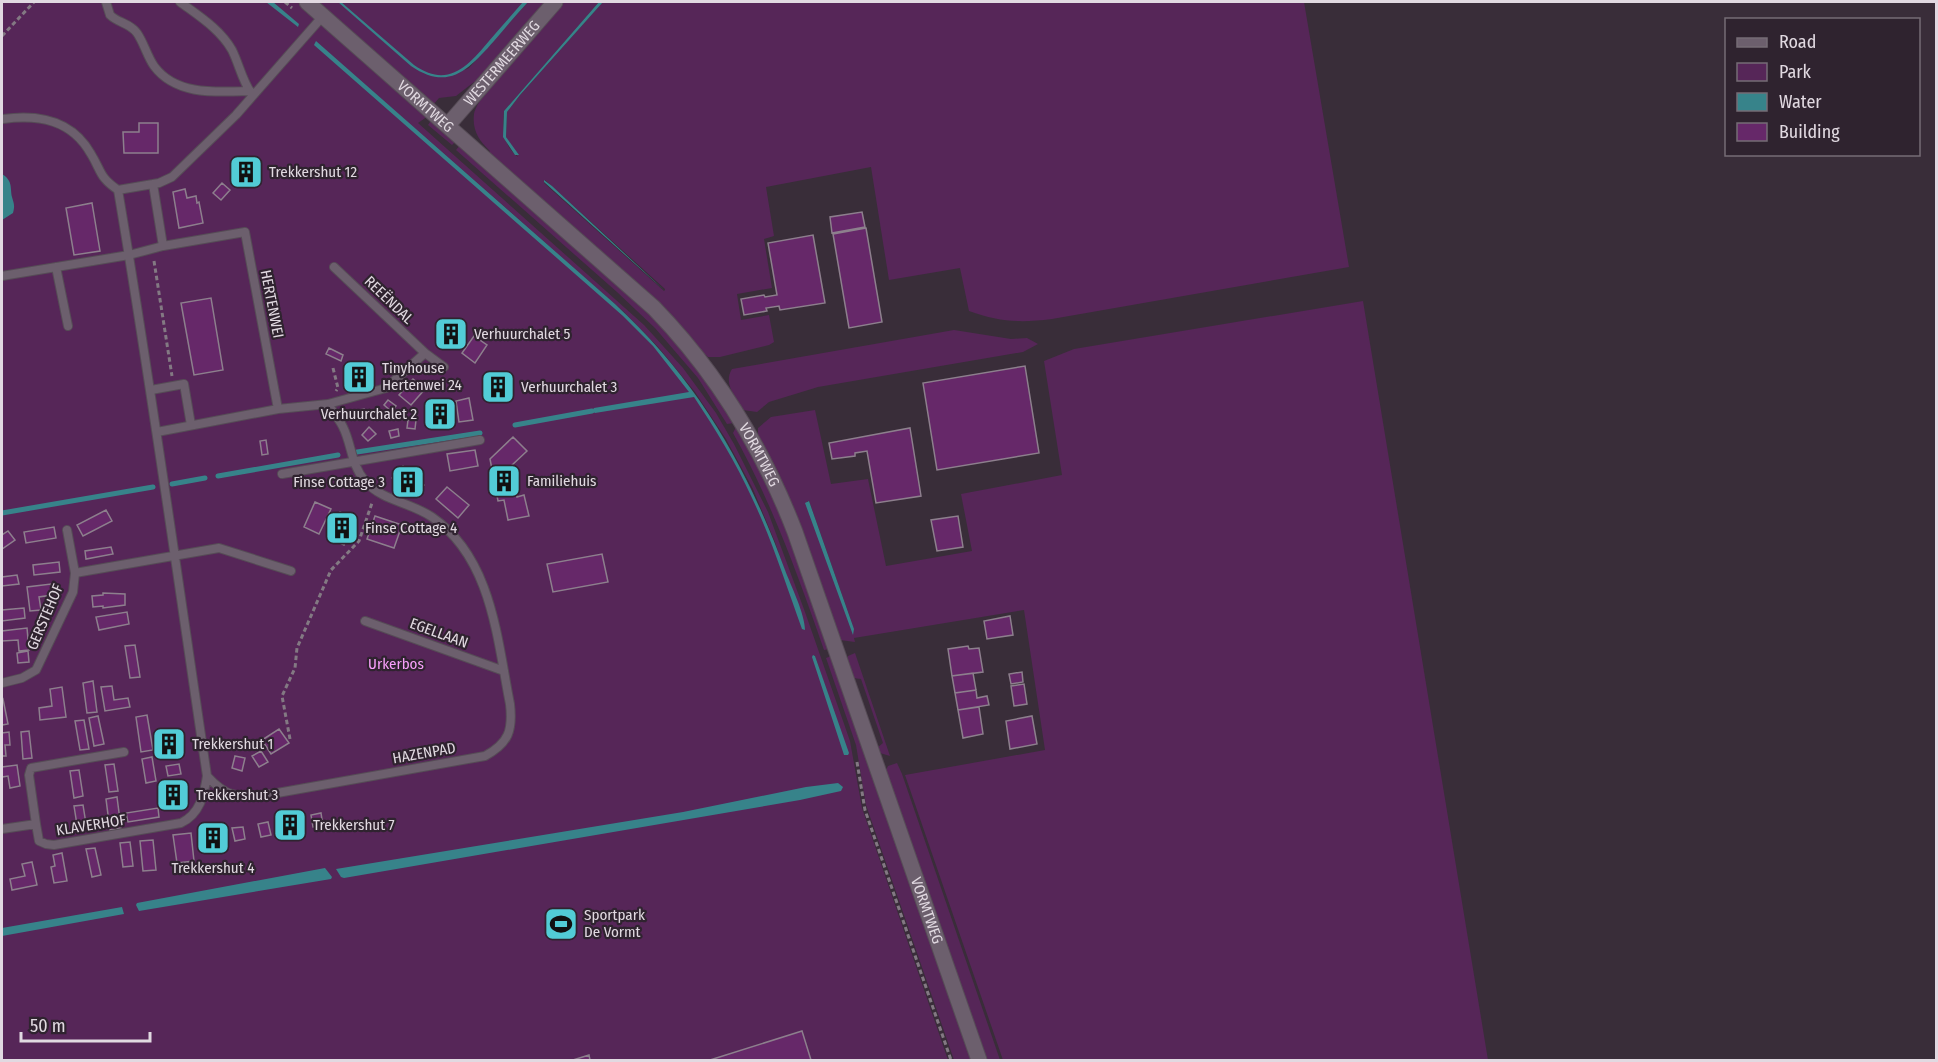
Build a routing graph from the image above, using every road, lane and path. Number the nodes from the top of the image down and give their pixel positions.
1 (34, 2) edge
2 (106, 2) edge
3 (180, 2) edge
4 (306, 2) edge
5 (555, 2) edge
6 (323, 16) junction
7 (2, 36) edge
8 (251, 93) junction
9 (3, 119) edge
10 (448, 125) junction
11 (153, 184) junction
12 (118, 190) junction
13 (163, 246) junction
14 (152, 249) junction
15 (129, 255) junction
16 (56, 267) junction
17 (334, 267) dead end
18 (2, 276) edge
19 (68, 326) dead end
20 (425, 353) junction
21 (444, 367) dead end
22 (333, 368) dead end
23 (174, 386) junction
24 (151, 390) junction
25 (339, 401) junction
26 (328, 404) junction
27 (278, 409) junction
28 (191, 425) junction
29 (157, 432) junction
30 (480, 440) dead end
31 (354, 462) junction
32 (282, 474) dead end
33 (376, 493) junction
34 (67, 530) dead end
35 (174, 556) junction
36 (291, 571) dead end
37 (75, 573) junction
38 (365, 621) dead end
39 (504, 671) junction
40 (2, 684) edge
41 (290, 739) dead end
42 (124, 752) dead end
43 (856, 758) dead end
44 (207, 776) junction
45 (36, 824) junction
46 (2, 829) edge
47 (951, 1060) edge
48 (979, 1060) edge

1 - 7 path
2 - 8 lane
3 - 8 lane
4 - 6 street, VORMTWEG
5 - 10 street, WESTERMEERWEG
6 - 8 lane
6 - 10 street, VORMTWEG
8 - 11 lane
9 - 12 lane
10 - 48 street, VORMTWEG
11 - 12 lane
11 - 13 lane
12 - 15 lane
13 - 14 lane
13 - 27 lane, HERTENWEI
14 - 15 lane
14 - 23 path
15 - 16 lane
15 - 24 lane
16 - 18 lane
16 - 19 lane
17 - 20 lane, REEËNDAL
20 - 21 lane, REEËNDAL
20 - 25 lane
22 - 25 path
23 - 24 lane
23 - 28 lane
24 - 29 lane
25 - 26 lane
26 - 27 lane
26 - 31 lane
27 - 28 lane
28 - 29 lane
29 - 35 lane
30 - 31 lane
31 - 32 lane
31 - 33 lane
33 - 39 lane, HAZENPAD
33 - 41 path
34 - 37 lane, GERSTEHOF
35 - 36 lane
35 - 37 lane, GERSTEHOF
35 - 44 lane
37 - 40 lane, GERSTEHOF
38 - 39 lane, EGELLAAN
39 - 44 lane, HAZENPAD
42 - 45 lane, KLAVERHOF
43 - 47 path, VORMTWEG
44 - 45 lane, KLAVERHOF
45 - 46 lane, KLAVERHOF

